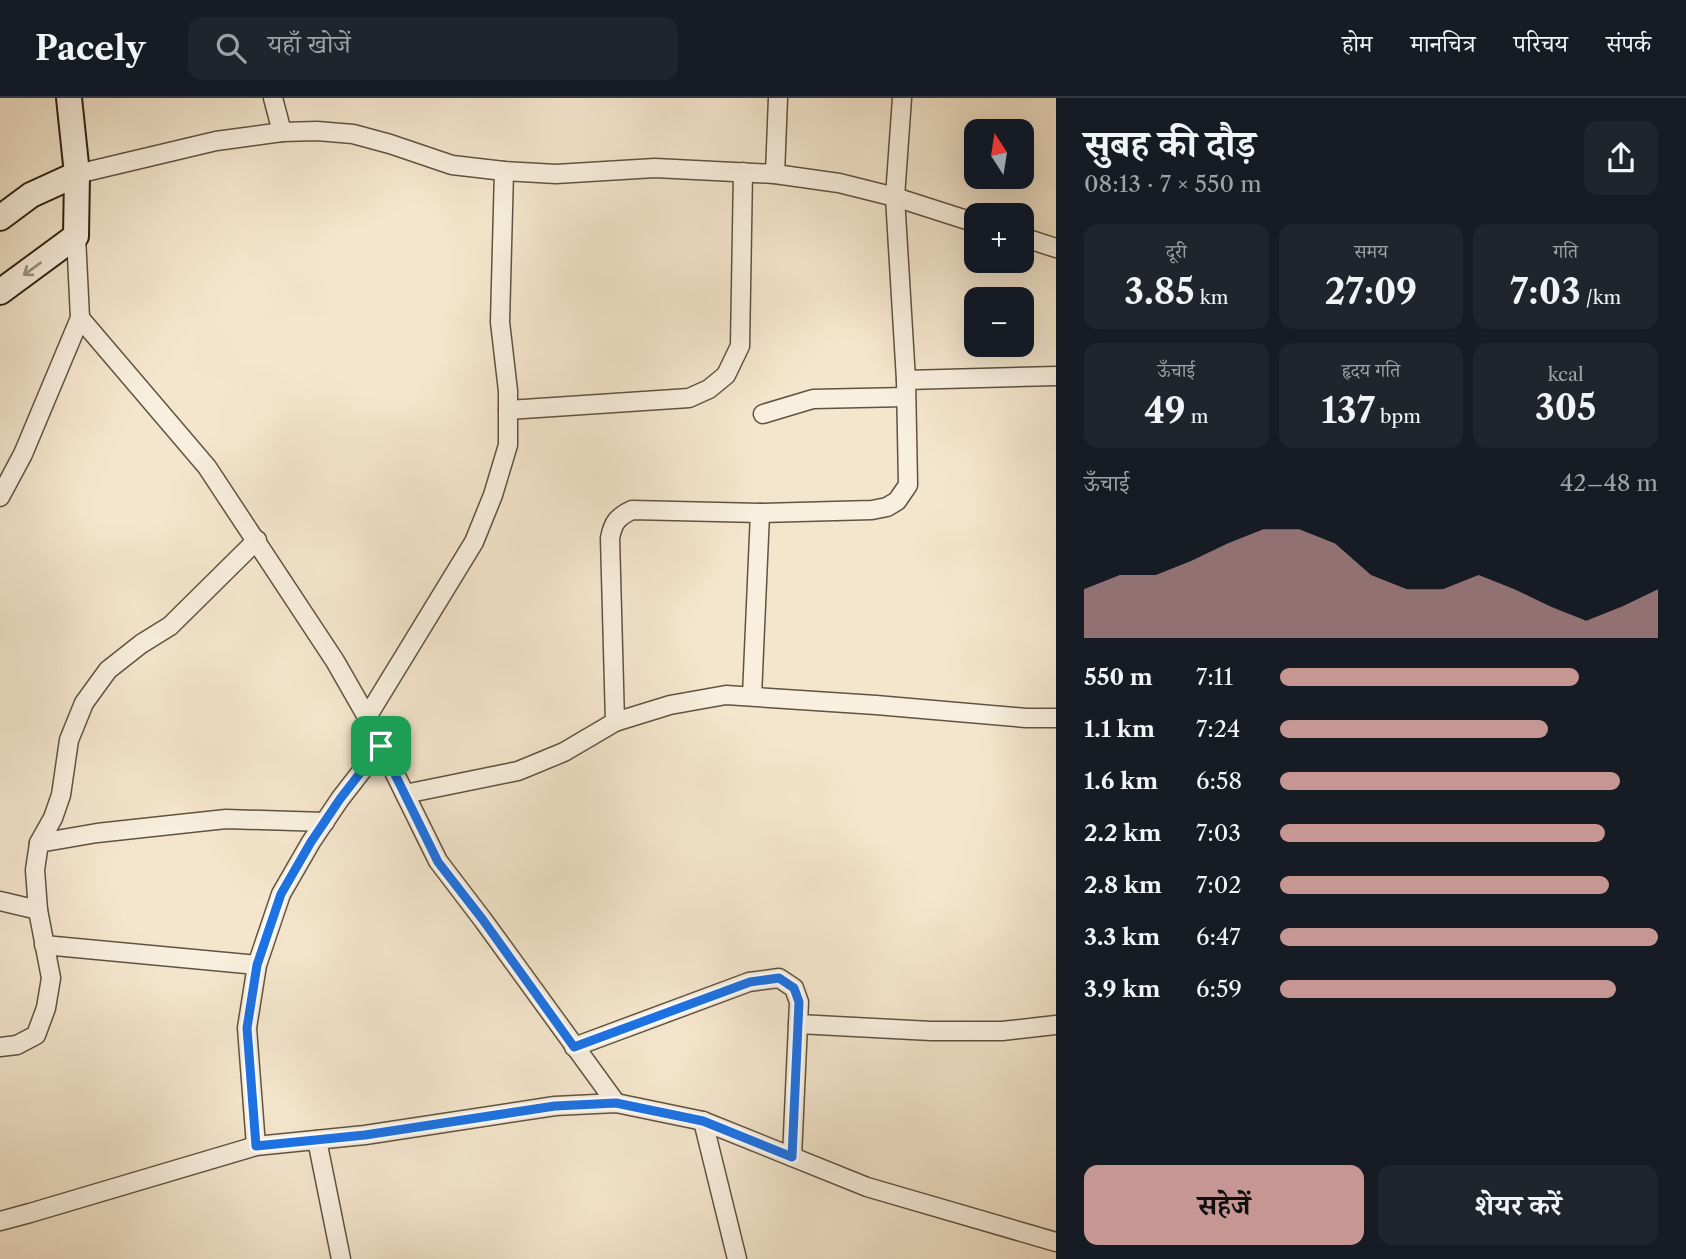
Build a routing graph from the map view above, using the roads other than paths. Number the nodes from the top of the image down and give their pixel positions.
1 (69, 98) edge
2 (273, 98) edge
3 (778, 98) edge
4 (902, 98) edge
5 (282, 132) junction
6 (504, 171) junction
7 (743, 172) junction
8 (77, 174) junction
9 (775, 174) junction
10 (895, 197) junction
11 (0, 218) edge
12 (964, 219) edge
13 (76, 236) junction
14 (1034, 241) edge
15 (1056, 248) edge
16 (0, 292) edge
17 (80, 318) junction
18 (1056, 376) edge
19 (906, 389) junction
20 (508, 410) junction
21 (763, 414) dead end
22 (0, 497) edge
23 (760, 513) junction
24 (257, 540) junction
25 (752, 696) junction
26 (367, 717) junction
27 (1056, 718) edge
28 (615, 722) junction
29 (381, 746) junction
30 (405, 794) junction
31 (325, 822) junction
32 (39, 843) junction
33 (0, 901) edge
34 (38, 910) junction
35 (44, 945) junction
36 (257, 965) junction
37 (798, 1024) junction
38 (1056, 1025) edge
39 (0, 1047) edge
40 (574, 1047) junction
41 (616, 1103) junction
42 (703, 1121) junction
43 (317, 1140) junction
44 (256, 1146) junction
45 (792, 1157) junction
46 (0, 1221) edge
47 (1056, 1242) edge
48 (341, 1259) edge
49 (737, 1259) edge

1 - 8 street
2 - 5 street
3 - 9 street
4 - 10 street
5 - 6 street
5 - 8 street
6 - 7 street
6 - 20 street
7 - 9 street
7 - 20 street
8 - 11 street
8 - 13 street
9 - 10 street
10 - 12 street
10 - 19 street
13 -> 16 street
13 - 17 street
14 - 15 street
17 - 22 street
17 - 24 street
18 - 19 street
19 - 21 street
19 - 23 street
20 - 26 street
23 - 25 street
23 - 28 street
24 - 26 street
24 - 32 street
25 - 27 street
25 - 28 street
26 - 29 street
28 - 30 street
29 - 30 street
29 - 31 street
30 - 40 street
31 - 32 street
31 - 36 street
32 - 34 street
33 - 34 street
34 - 35 street
35 - 36 street
35 - 39 street
36 - 44 street
37 - 38 street
37 - 40 street
37 - 45 street
40 - 41 street
41 - 42 street
41 - 43 street
42 - 45 street
42 - 49 street
43 - 44 street
43 - 48 street
44 - 46 street
45 - 47 street

